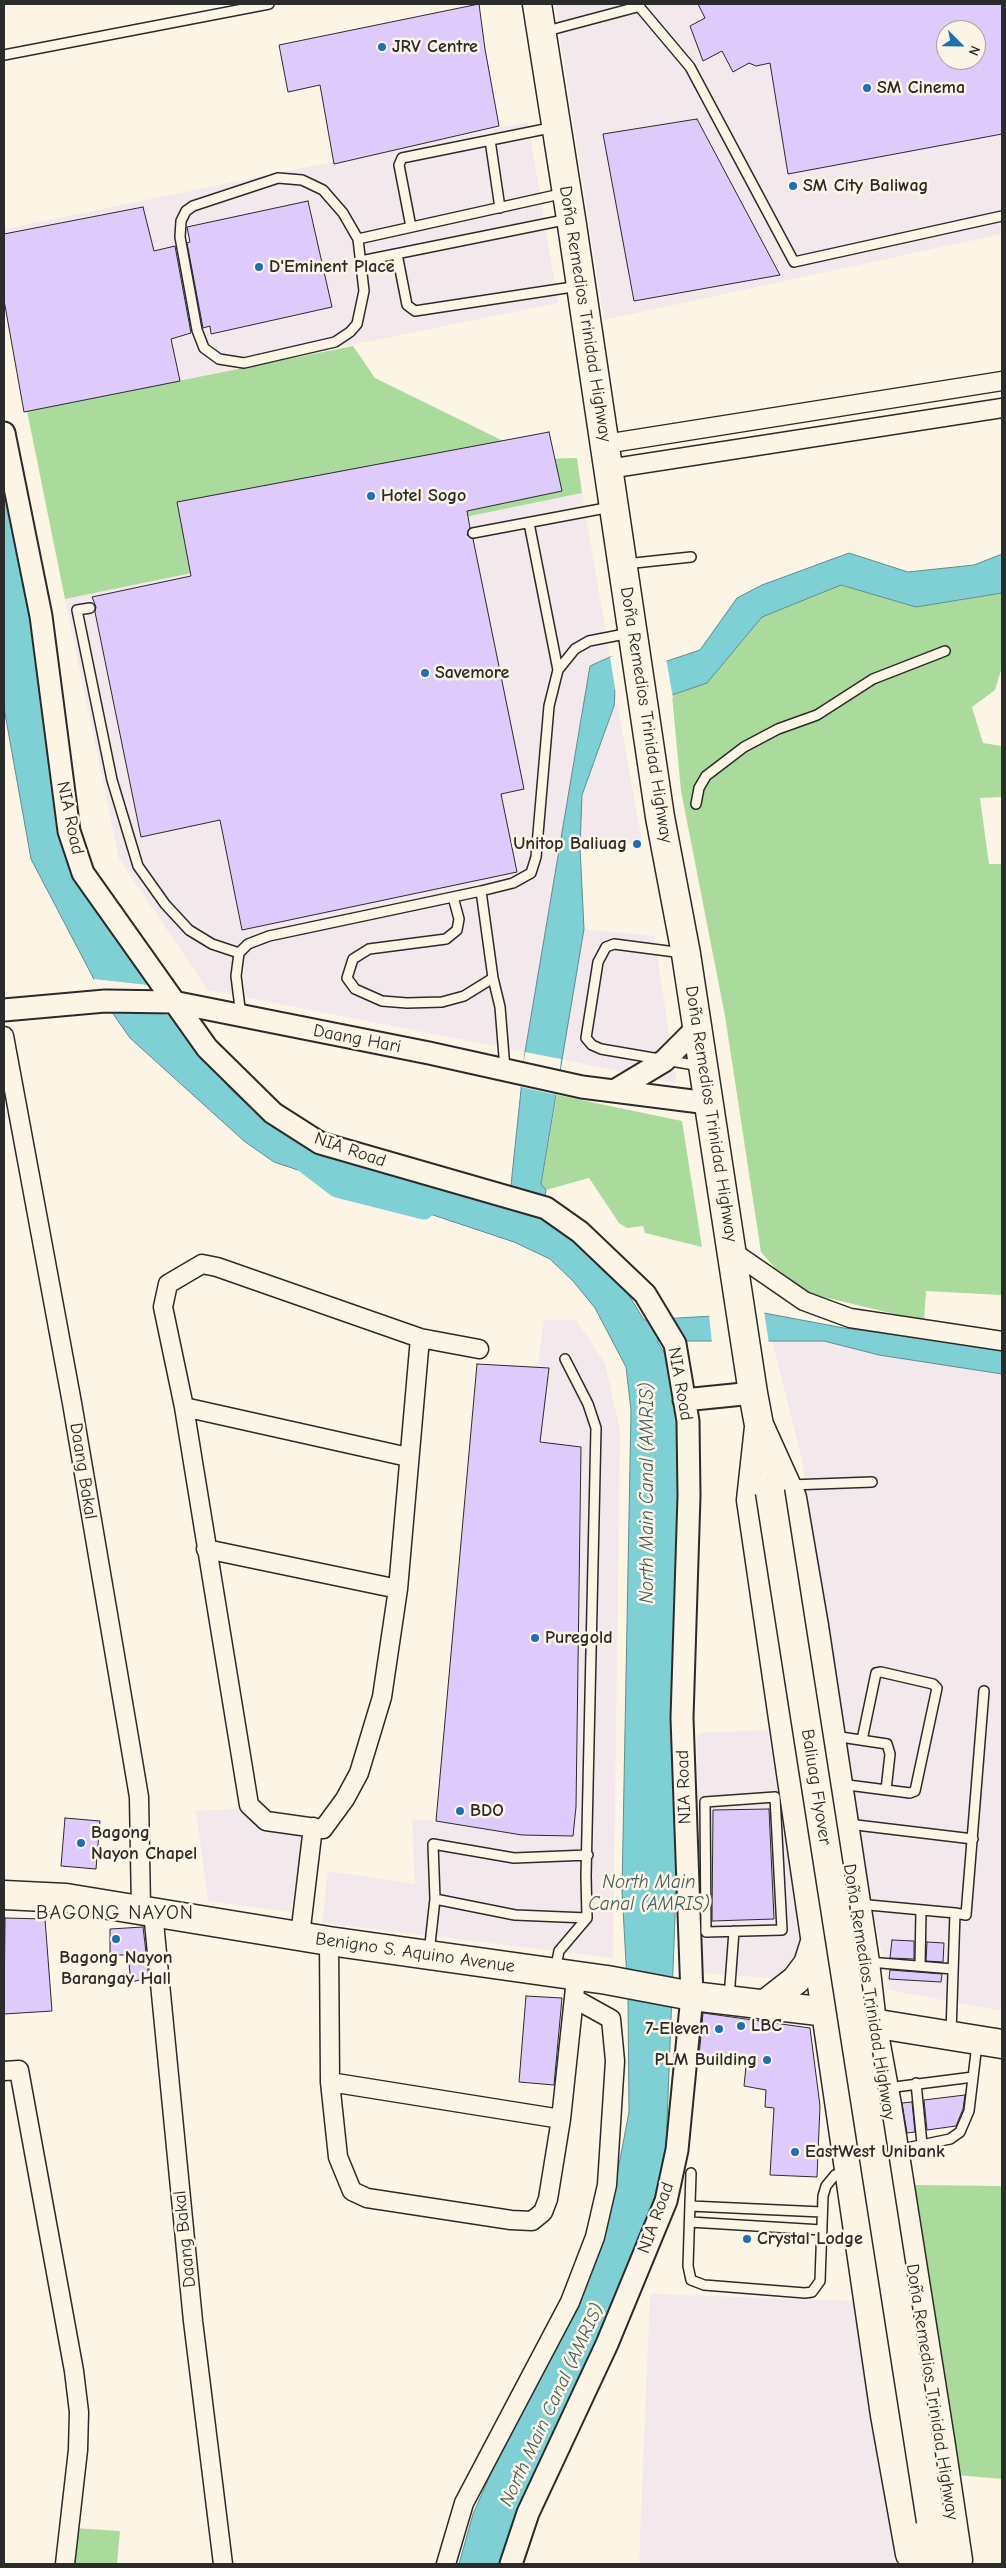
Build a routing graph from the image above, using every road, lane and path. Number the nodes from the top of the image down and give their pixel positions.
1 (269, 4) edge
2 (537, 4) edge
3 (637, 5) edge
4 (541, 32) junction
5 (4, 55) edge
6 (557, 127) junction
7 (490, 140) junction
8 (569, 206) junction
9 (500, 208) junction
10 (1002, 216) edge
11 (411, 227) junction
12 (358, 239) junction
13 (397, 254) junction
14 (361, 261) junction
15 (581, 286) junction
16 (1002, 381) edge
17 (1002, 408) edge
18 (4, 433) edge
19 (607, 457) junction
20 (614, 506) junction
21 (529, 523) junction
22 (473, 533) dead end
23 (691, 556) dead end
24 (623, 564) junction
25 (90, 608) dead end
26 (633, 633) junction
27 (945, 650) dead end
28 (558, 670) junction
29 (696, 804) dead end
30 (481, 891) junction
31 (453, 897) junction
32 (239, 953) junction
33 (686, 954) junction
34 (493, 978) junction
35 (173, 1002) junction
36 (4, 1010) edge
37 (241, 1016) junction
38 (697, 1028) junction
39 (4, 1036) edge
40 (664, 1061) junction
41 (702, 1066) junction
42 (505, 1070) junction
43 (614, 1091) junction
44 (708, 1103) junction
45 (733, 1252) junction
46 (420, 1338) junction
47 (1002, 1341) edge
48 (479, 1349) dead end
49 (565, 1359) dead end
50 (753, 1393) junction
51 (684, 1400) junction
52 (184, 1407) junction
53 (759, 1425) junction
54 (408, 1457) junction
55 (872, 1482) dead end
56 (778, 1489) junction
57 (206, 1549) junction
58 (398, 1589) junction
59 (984, 1692) dead end
60 (830, 1736) junction
61 (862, 1740) junction
62 (838, 1784) junction
63 (886, 1790) junction
64 (784, 1795) junction
65 (843, 1823) junction
66 (312, 1827) junction
67 (973, 1839) junction
68 (588, 1854) junction
69 (4, 1895) edge
70 (435, 1899) junction
71 (856, 1903) junction
72 (922, 1910) junction
73 (147, 1911) junction
74 (955, 1913) junction
75 (587, 1918) junction
76 (734, 1931) junction
77 (300, 1936) junction
78 (816, 1939) junction
79 (329, 1941) junction
80 (429, 1954) junction
81 (865, 1962) junction
82 (920, 1966) junction
83 (953, 1969) junction
84 (568, 1984) junction
85 (683, 1994) junction
86 (729, 2001) junction
87 (764, 2005) junction
88 (827, 2012) junction
89 (872, 2023) junction
90 (951, 2037) junction
91 (990, 2042) edge
92 (4, 2071) edge
93 (973, 2077) junction
94 (330, 2082) junction
95 (916, 2083) junction
96 (883, 2088) junction
97 (561, 2119) junction
98 (922, 2144) junction
99 (894, 2151) junction
100 (848, 2170) junction
101 (691, 2173) dead end
102 (690, 2206) junction
103 (822, 2212) junction
104 (690, 2222) junction
105 (822, 2230) junction
106 (64, 2564) edge
107 (222, 2564) edge
108 (446, 2564) edge
109 (511, 2564) edge
110 (920, 2564) edge
111 (937, 2564) edge
112 (954, 2564) edge

1 - 5 lane
2 - 4 main road, Doña Remedios Trinidad Highway
3 - 4 lane
3 - 10 lane
4 - 6 main road, Doña Remedios Trinidad Highway
6 - 7 lane
6 - 8 main road, Doña Remedios Trinidad Highway
7 - 9 lane
7 - 11 lane
8 - 9 lane
8 - 13 lane
8 - 15 main road, Doña Remedios Trinidad Highway
9 - 11 lane
11 - 12 lane
12 - 14 lane
12 - 14 lane
13 - 14 lane
13 - 15 lane
15 - 19 main road, Doña Remedios Trinidad Highway
16 - 19 street
17 - 19 street
18 - 35 street, NIA Road
19 - 20 main road, Doña Remedios Trinidad Highway
20 - 21 lane
20 - 24 main road, Doña Remedios Trinidad Highway
21 - 22 lane
21 - 28 lane
23 - 24 lane
24 - 26 main road, Doña Remedios Trinidad Highway
25 - 32 lane
26 - 28 lane
26 - 33 main road, Doña Remedios Trinidad Highway
27 - 29 lane
28 - 30 lane
30 - 31 lane
30 - 34 lane
31 - 32 lane
31 - 34 lane
32 - 37 lane
33 - 38 main road, Doña Remedios Trinidad Highway
33 - 40 lane
34 - 42 lane
35 - 36 street, Daang Hari
35 - 37 street, Daang Hari
35 - 51 street, NIA Road
37 - 42 street, Daang Hari
38 - 40 street
38 - 41 main road, Doña Remedios Trinidad Highway
39 - 73 street, Daang Bakal
40 - 41 lane
40 - 43 street
41 - 44 main road, Doña Remedios Trinidad Highway
42 - 43 street, Daang Hari
43 - 44 street, Daang Hari
44 - 45 main road, Doña Remedios Trinidad Highway
45 - 47 street
45 - 50 main road, Doña Remedios Trinidad Highway
46 - 48 street
46 - 52 street
46 - 54 street
49 - 68 lane
50 - 51 street
50 - 53 main road, Doña Remedios Trinidad Highway
51 - 85 street, NIA Road
52 - 54 street
52 - 57 street
53 - 56 main road, Baliuag Flyover
53 - 64 main road, Doña Remedios Trinidad Highway
54 - 58 street
55 - 56 lane
56 - 60 main road, Doña Remedios Trinidad Highway
56 - 111 main road, Baliuag Flyover, bridge
57 - 58 street
57 - 66 street
58 - 66 street
59 - 67 lane
60 - 61 lane
60 - 62 main road, Doña Remedios Trinidad Highway
61 - 63 lane
61 - 63 lane
62 - 63 lane
62 - 65 main road, Doña Remedios Trinidad Highway
64 - 76 lane
64 - 76 lane
64 - 78 main road, Doña Remedios Trinidad Highway
65 - 67 lane
65 - 71 main road, Doña Remedios Trinidad Highway
66 - 77 street
67 - 74 lane
68 - 70 lane
68 - 75 lane
69 - 73 main road, Benigno S. Aquino Avenue
70 - 75 lane
70 - 80 lane
71 - 72 lane
71 - 81 main road, Doña Remedios Trinidad Highway
72 - 74 lane
72 - 82 lane
73 - 77 main road, Benigno S. Aquino Avenue
73 - 107 street, Daang Bakal
74 - 83 lane
75 - 84 lane
76 - 86 lane
77 - 79 main road, Benigno S. Aquino Avenue
78 - 87 main road
78 - 88 main road, Doña Remedios Trinidad Highway
79 - 80 main road, Benigno S. Aquino Avenue
79 - 94 street
80 - 84 main road, Benigno S. Aquino Avenue
81 - 82 lane
81 - 89 main road, Doña Remedios Trinidad Highway
82 - 83 lane
83 - 90 lane
84 - 85 main road, Benigno S. Aquino Avenue
84 - 97 street
84 - 108 street
85 - 86 main road, Benigno S. Aquino Avenue
85 - 109 street, NIA Road
86 - 87 main road, Benigno S. Aquino Avenue
87 - 88 main road, Benigno S. Aquino Avenue
88 - 100 main road, Doña Remedios Trinidad Highway
89 - 90 main road
89 - 96 main road, Doña Remedios Trinidad Highway
90 - 91 main road
91 - 93 lane
92 - 106 street
93 - 95 lane
93 - 98 lane
94 - 97 street
94 - 97 street
95 - 96 lane
95 - 98 lane
96 - 99 main road, Doña Remedios Trinidad Highway
98 - 99 lane
99 - 112 main road, Doña Remedios Trinidad Highway
100 - 103 lane
100 - 110 main road, Doña Remedios Trinidad Highway
101 - 102 lane
102 - 103 lane
102 - 104 lane
103 - 105 lane
104 - 105 lane
104 - 105 lane

